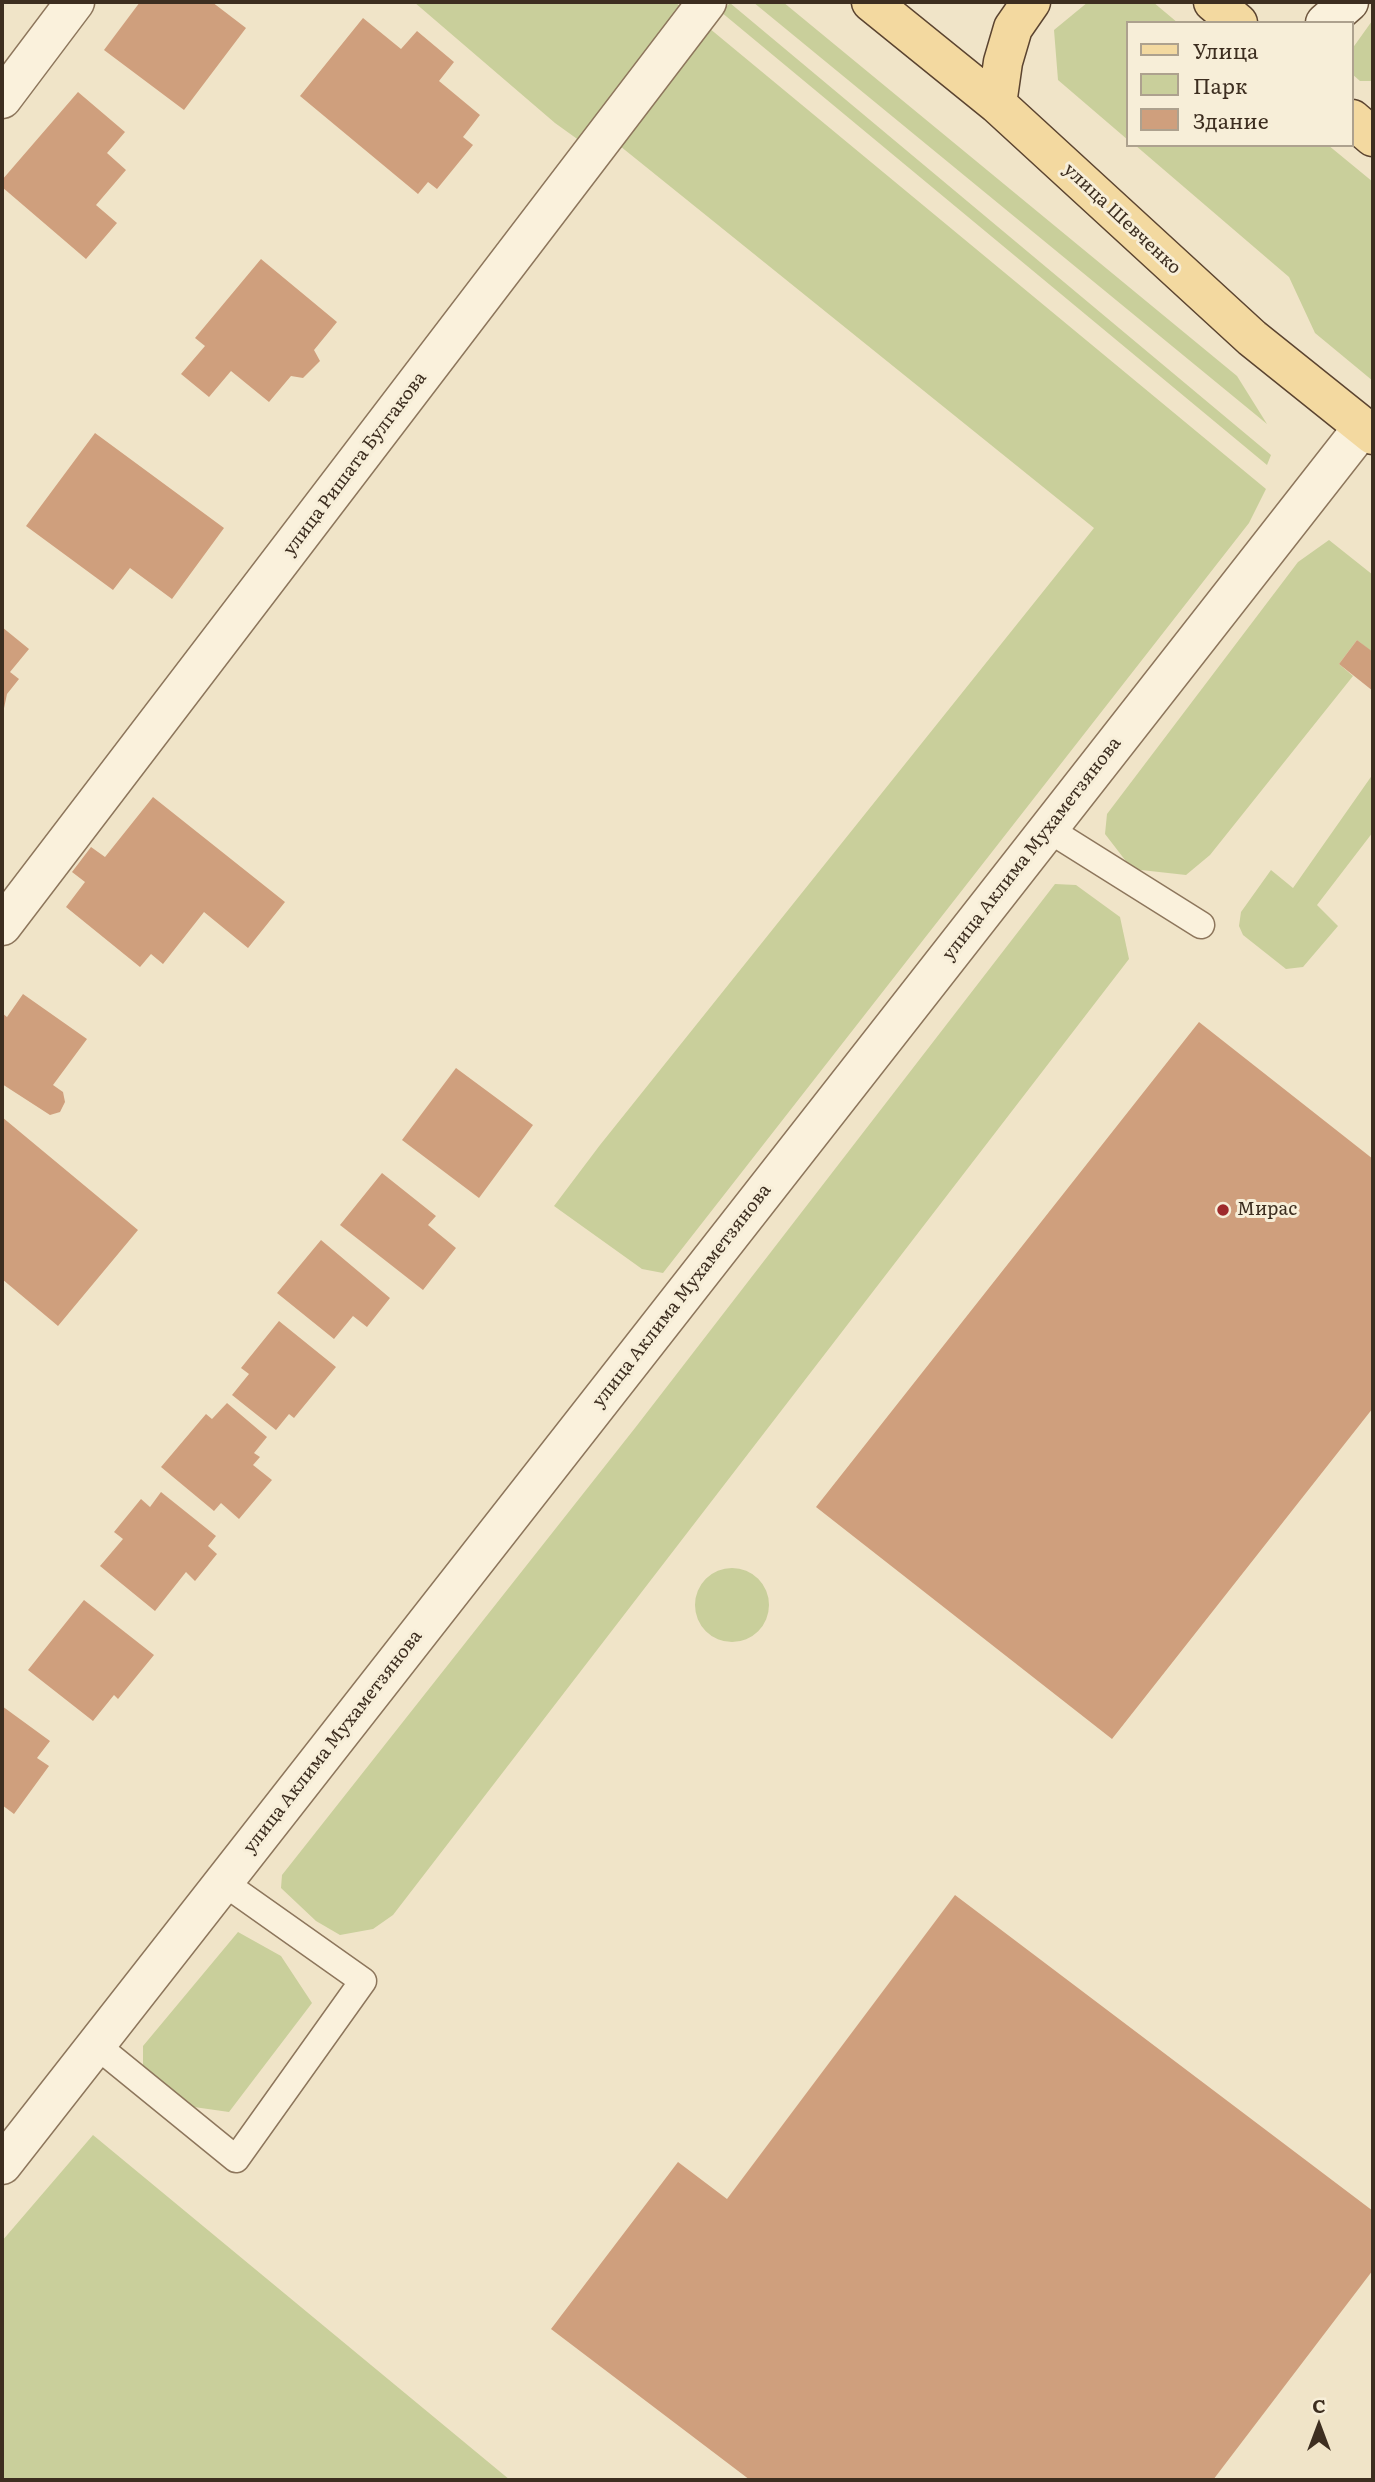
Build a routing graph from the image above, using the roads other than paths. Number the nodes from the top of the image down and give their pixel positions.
1 (75, 2) edge
2 (708, 2) edge
3 (871, 2) edge
4 (1031, 2) edge
5 (1213, 2) edge
6 (1349, 2) edge
7 (1236, 21) edge
8 (1327, 21) edge
9 (2, 99) edge
10 (997, 104) junction
11 (1354, 121) edge
12 (1373, 137) edge
13 (1368, 431) edge
14 (1048, 829) junction
15 (1201, 925) dead end
16 (2, 926) edge
17 (223, 1882) junction
18 (96, 2045) junction
19 (2, 2165) edge

1 - 9 street
2 - 16 street, улица Ришата Булгакова
3 - 10 main road, улица Шевченко
4 - 10 main road
5 - 7 main road
6 - 8 street
10 - 13 main road, улица Шевченко
11 - 12 main road
13 - 14 street, улица Аклима Мухаметзянова
14 - 15 lane
14 - 17 street, улица Аклима Мухаметзянова
17 - 18 street, улица Аклима Мухаметзянова
17 - 18 lane
18 - 19 street, улица Аклима Мухаметзянова

